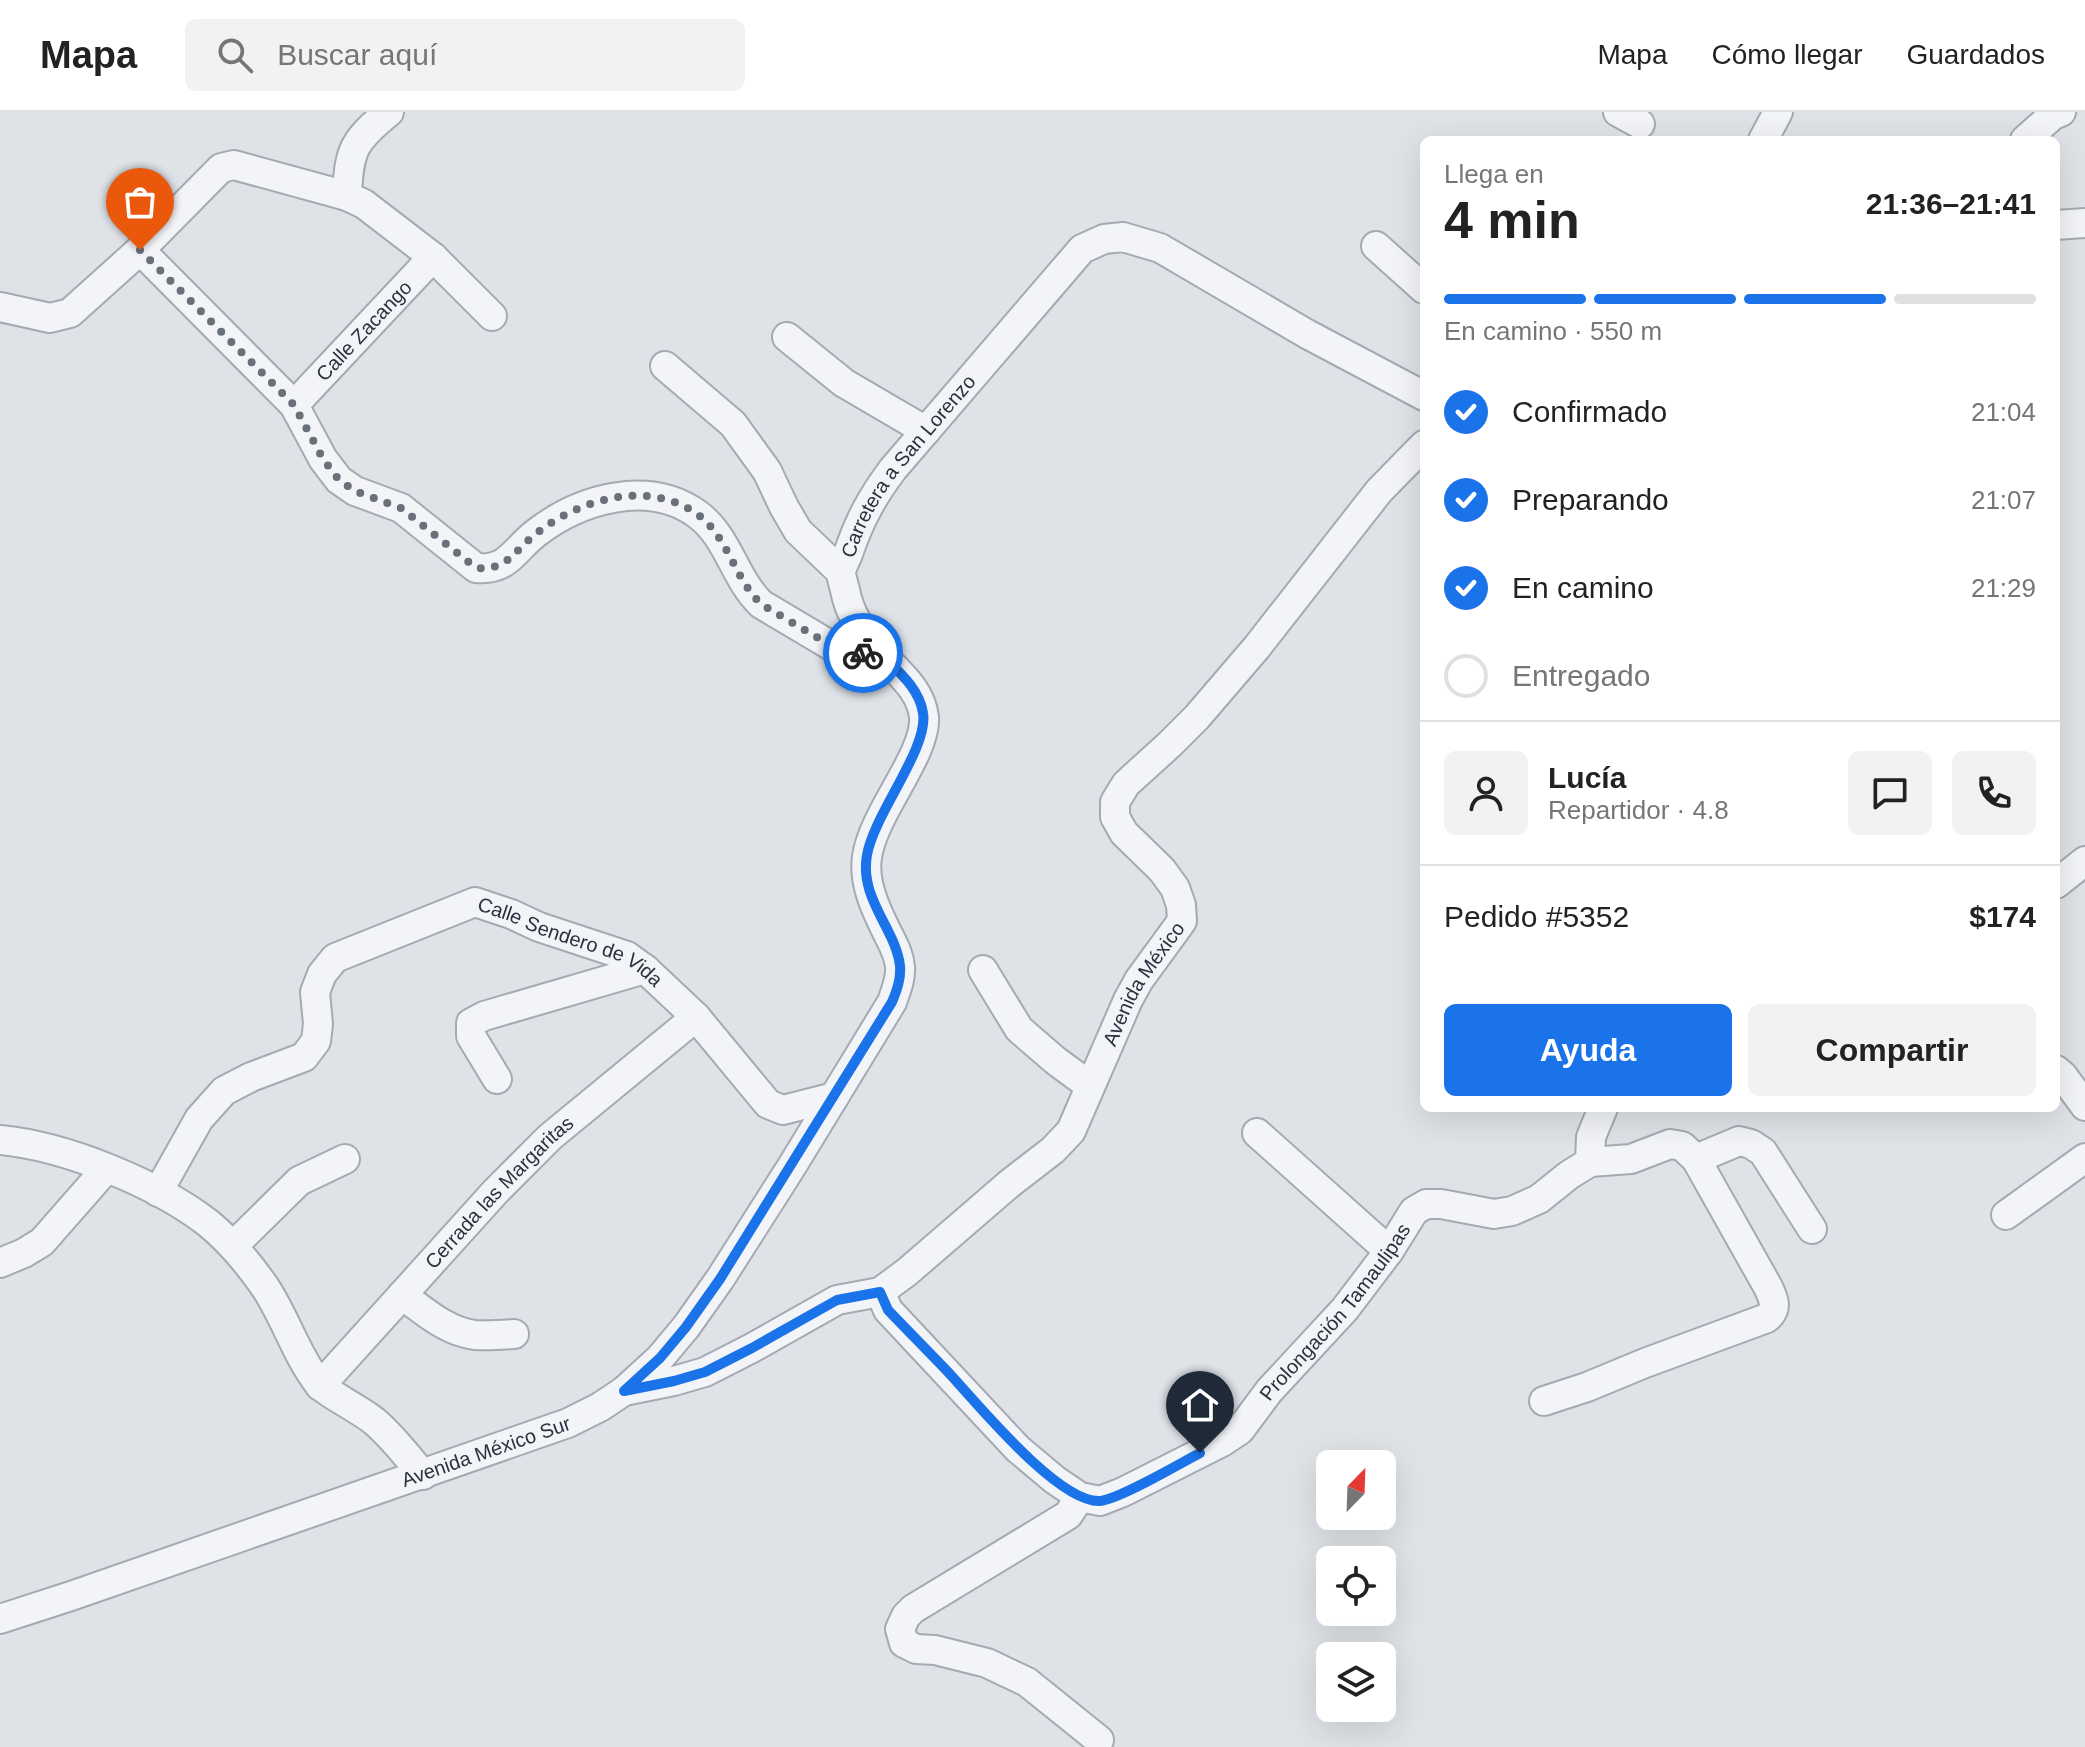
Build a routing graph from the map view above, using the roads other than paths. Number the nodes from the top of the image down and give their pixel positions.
1 (389, 112) edge
2 (2061, 112) edge
3 (2029, 136) edge
4 (347, 196) junction
5 (2085, 223) edge
6 (2060, 225) edge
7 (1376, 246) dead end
8 (140, 250) junction
9 (433, 257) junction
10 (1420, 285) edge
11 (0, 307) edge
12 (492, 316) dead end
13 (787, 337) dead end
14 (665, 366) dead end
15 (1420, 394) edge
16 (294, 405) junction
17 (926, 431) junction
18 (1420, 449) edge
19 (841, 572) junction
20 (877, 650) junction
21 (2085, 861) edge
22 (2060, 881) edge
23 (645, 969) junction
24 (983, 970) dead end
25 (696, 1017) junction
26 (2060, 1073) edge
27 (497, 1079) dead end
28 (1090, 1086) junction
29 (834, 1097) junction
30 (2085, 1106) edge
31 (1601, 1112) edge
32 (1257, 1133) dead end
33 (0, 1140) edge
34 (2085, 1158) edge
35 (345, 1159) dead end
36 (1696, 1159) junction
37 (1590, 1162) junction
38 (106, 1169) junction
39 (158, 1192) junction
40 (2006, 1215) dead end
41 (1812, 1229) dead end
42 (233, 1246) junction
43 (1389, 1251) junction
44 (0, 1263) edge
45 (880, 1292) junction
46 (402, 1295) junction
47 (514, 1334) dead end
48 (320, 1386) junction
49 (624, 1391) junction
50 (1544, 1401) dead end
51 (423, 1475) junction
52 (1080, 1497) junction
53 (0, 1619) edge
54 (1099, 1740) dead end

1 - 4 street
2 - 3 street
4 - 8 street
4 - 9 street
5 - 6 street
7 - 10 street
8 - 11 street
8 - 16 street
9 - 12 street
9 - 16 street, Calle Zacango
13 - 17 street
14 - 19 street
15 - 17 street, Carretera a San Lorenzo
16 - 20 street
17 - 19 street, Carretera a San Lorenzo
18 - 28 street, Avenida México
19 - 20 street, Carretera a San Lorenzo
20 - 29 street, Carretera a San Lorenzo
21 - 22 street
23 - 25 street, Calle Sendero de Vida
23 - 27 street
23 - 39 street, Calle Sendero de Vida
24 - 28 street
25 - 29 street, Calle Sendero de Vida
25 - 46 street, Cerrada las Margaritas
26 - 30 street
28 - 45 street, Avenida México
29 - 49 street, Avenida México Sur
31 - 37 street
32 - 43 street
33 - 38 street
34 - 40 street
35 - 42 street
36 - 37 street
36 - 41 street
36 - 50 street
37 - 43 street, Prolongación Tamaulipas
38 - 39 street
38 - 44 street
39 - 42 street
42 - 48 street
43 - 52 street, Prolongación Tamaulipas
45 - 49 street, Avenida México
45 - 52 street
46 - 47 street
46 - 48 street, Cerrada las Margaritas
48 - 51 street
49 - 51 street, Avenida México Sur
51 - 53 street, Avenida México Sur
52 - 54 street

